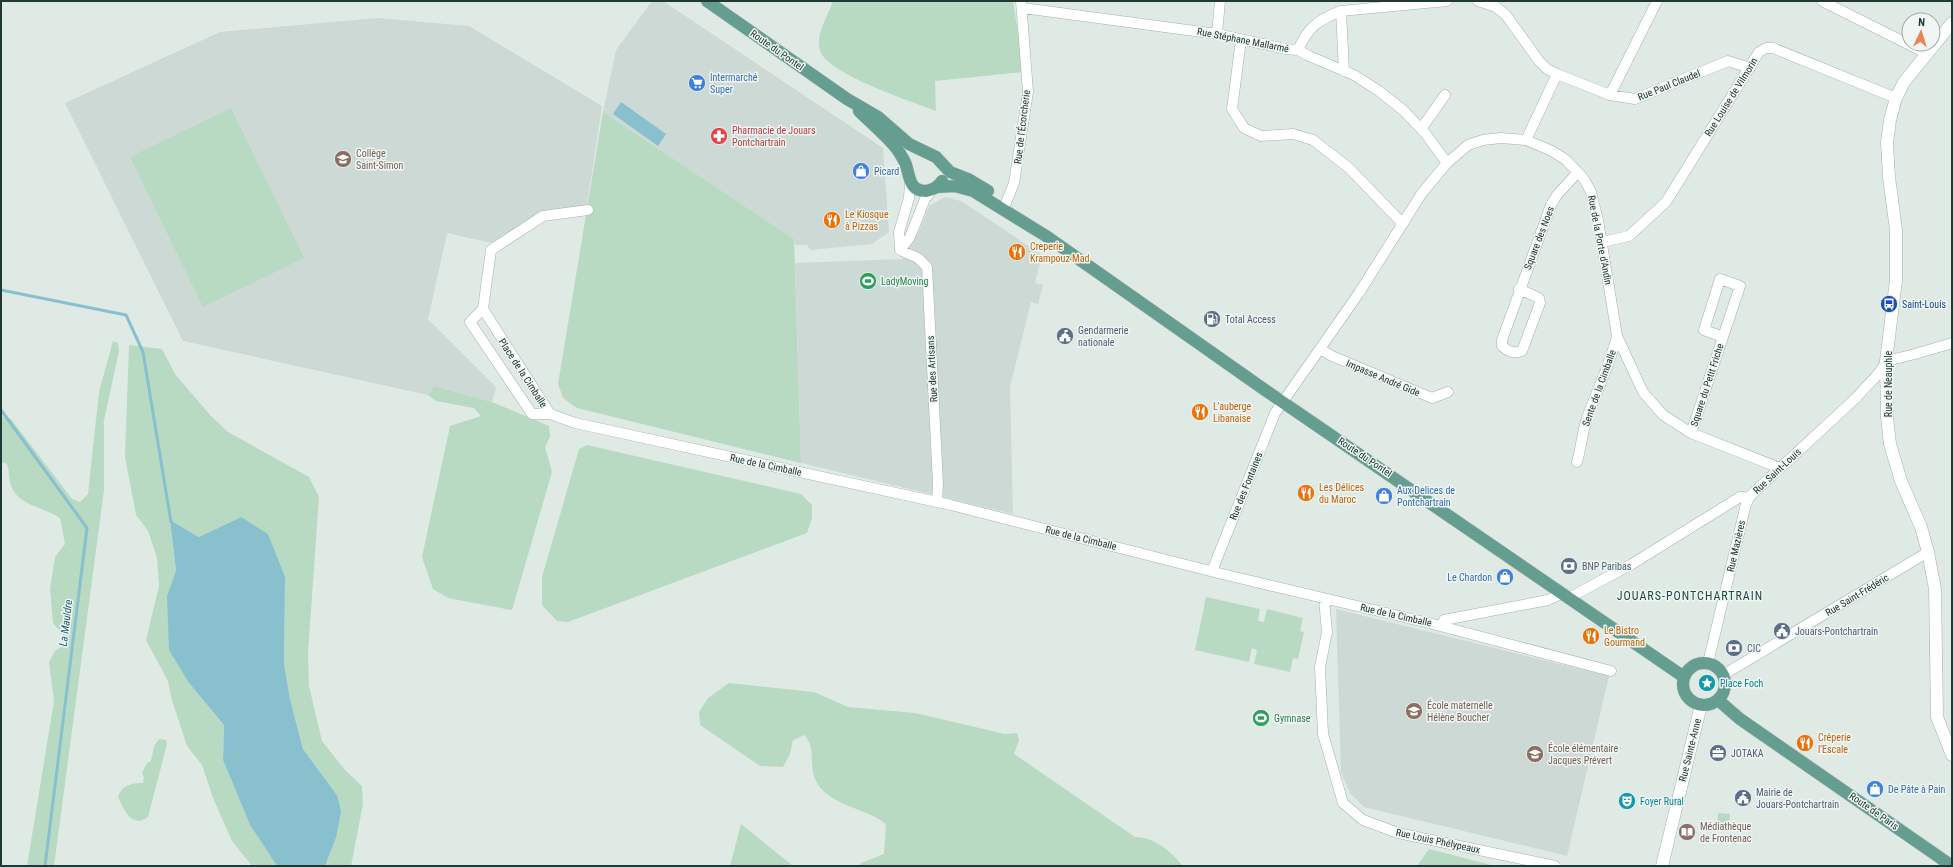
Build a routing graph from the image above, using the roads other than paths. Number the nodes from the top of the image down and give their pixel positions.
1 (707, 1) edge
2 (1220, 1) edge
3 (1447, 1) edge
4 (1478, 1) edge
5 (1657, 1) edge
6 (1822, 1) edge
7 (1022, 4) edge
8 (1341, 11) junction
9 (1952, 23) edge
10 (1217, 34) junction
11 (1241, 40) junction
12 (1298, 50) junction
13 (1926, 53) junction
14 (1750, 68) junction
15 (1344, 70) junction
16 (1557, 74) junction
17 (1445, 95) dead end
18 (1610, 95) junction
19 (1896, 98) junction
20 (847, 99) junction
21 (1422, 129) junction
22 (1526, 140) junction
23 (931, 154) junction
24 (942, 163) junction
25 (1447, 163) junction
26 (907, 170) junction
27 (1578, 172) junction
28 (910, 182) junction
29 (934, 188) junction
30 (1006, 203) junction
31 (588, 210) dead end
32 (1403, 224) junction
33 (1046, 236) junction
34 (1602, 242) junction
35 (900, 250) junction
36 (1519, 289) junction
37 (483, 309) junction
38 (1617, 336) junction
39 (1723, 337) junction
40 (1952, 343) edge
41 (1320, 350) junction
42 (1886, 361) junction
43 (1448, 392) dead end
44 (1283, 402) junction
45 (550, 414) junction
46 (1691, 433) junction
47 (1577, 462) dead end
48 (1780, 468) junction
49 (1748, 500) junction
50 (937, 502) junction
51 (1928, 552) junction
52 (1212, 571) junction
53 (1566, 596) junction
54 (1324, 599) junction
55 (1442, 626) junction
56 (1708, 663) junction
57 (1611, 671) dead end
58 (1723, 675) junction
59 (1684, 677) junction
60 (1718, 700) junction
61 (1701, 705) junction
62 (1952, 755) edge
63 (1555, 866) edge
64 (1662, 866) edge
65 (1952, 866) edge

1 - 20 main road, Route du Pontel
2 - 10 street
3 - 8 street
4 - 16 street, Rue Paul Claudel
5 - 18 street
6 - 13 street
7 - 10 street, Rue Stéphane Mallarmé
7 - 30 street, Rue de l'Écorcherie
8 - 12 street
8 - 15 street
9 - 13 street, Rue de Neauphle
10 - 11 street, Rue Stéphane Mallarmé
11 - 12 street, Rue Stéphane Mallarmé
11 - 32 street
12 - 15 street, Rue Stéphane Mallarmé
13 - 19 street, Rue de Neauphle
14 - 18 street, Rue Paul Claudel
14 - 19 street, Rue Louise de Vilmorin
14 - 34 street, Rue Louise de Vilmorin
15 - 21 street, Rue Stéphane Mallarmé
16 - 18 street, Rue Paul Claudel
16 - 22 street
17 - 21 street
19 - 42 street, Rue de Neauphle
20 - 23 main road, Route du Pontel
20 - 26 main road, Route du Pontel
21 - 25 street, Rue Stéphane Mallarmé
22 - 25 street, Rue de la Porte d'Andin
22 - 27 street, Rue de la Porte d'Andin
23 - 24 main road, Route du Pontel
23 - 26 main road
24 - 29 main road
24 - 30 main road, Route du Pontel
25 - 32 street, Rue de la Porte d'Andin
26 - 28 main road, Route du Pontel
27 - 34 street, Rue de la Porte d'Andin
27 - 36 street, Square des Noes
28 - 29 main road, Route du Pontel
28 - 35 street
29 - 33 main road, Route du Pontel
29 - 35 street
30 - 33 main road, Route du Pontel
31 - 37 street
32 - 41 street, Rue de la Porte d'Andin
33 - 44 main road, Route du Pontel
34 - 38 street, Rue de la Porte d'Andin
35 - 50 street, Rue des Artisans
36 - 36 street, Square des Noes
37 - 45 street, Place de la Cimballe
37 - 45 street, Place de la Cimballe
38 - 46 street, Rue de la Porte d'Andin
38 - 47 street, Sente de la Cimballe
39 - 39 street, Square du Petit Friche
39 - 46 street, Square du Petit Friche
40 - 42 street
41 - 43 street, Impasse André Gide
41 - 44 street, Rue de la Porte d'Andin
42 - 48 street, Rue Saint-Louis
42 - 51 street, Rue de Neauphle
44 - 52 street, Rue des Fontaines
44 - 53 main road, Route du Pontel
45 - 50 street, Rue de la Cimballe
46 - 48 street, Rue de la Porte d'Andin
48 - 49 street, Rue Saint-Louis
49 - 53 street, Rue Saint-Louis
49 - 56 street, Rue Mazières
50 - 52 street, Rue de la Cimballe
51 - 58 street, Rue Saint-Frédéric
51 - 62 street, Rue de Neauphle
52 - 54 street, Rue de la Cimballe
53 - 55 street
53 - 59 main road, Route du Pontel
54 - 55 street, Rue de la Cimballe
54 - 63 street, Rue Louis Phélypeaux
55 - 57 street, Rue de la Cimballe
56 - 58 main road
56 - 59 main road
58 - 60 main road
59 - 61 main road
60 - 61 main road
60 - 65 main road, Route de Paris
61 - 64 street, Rue Sainte-Anne

